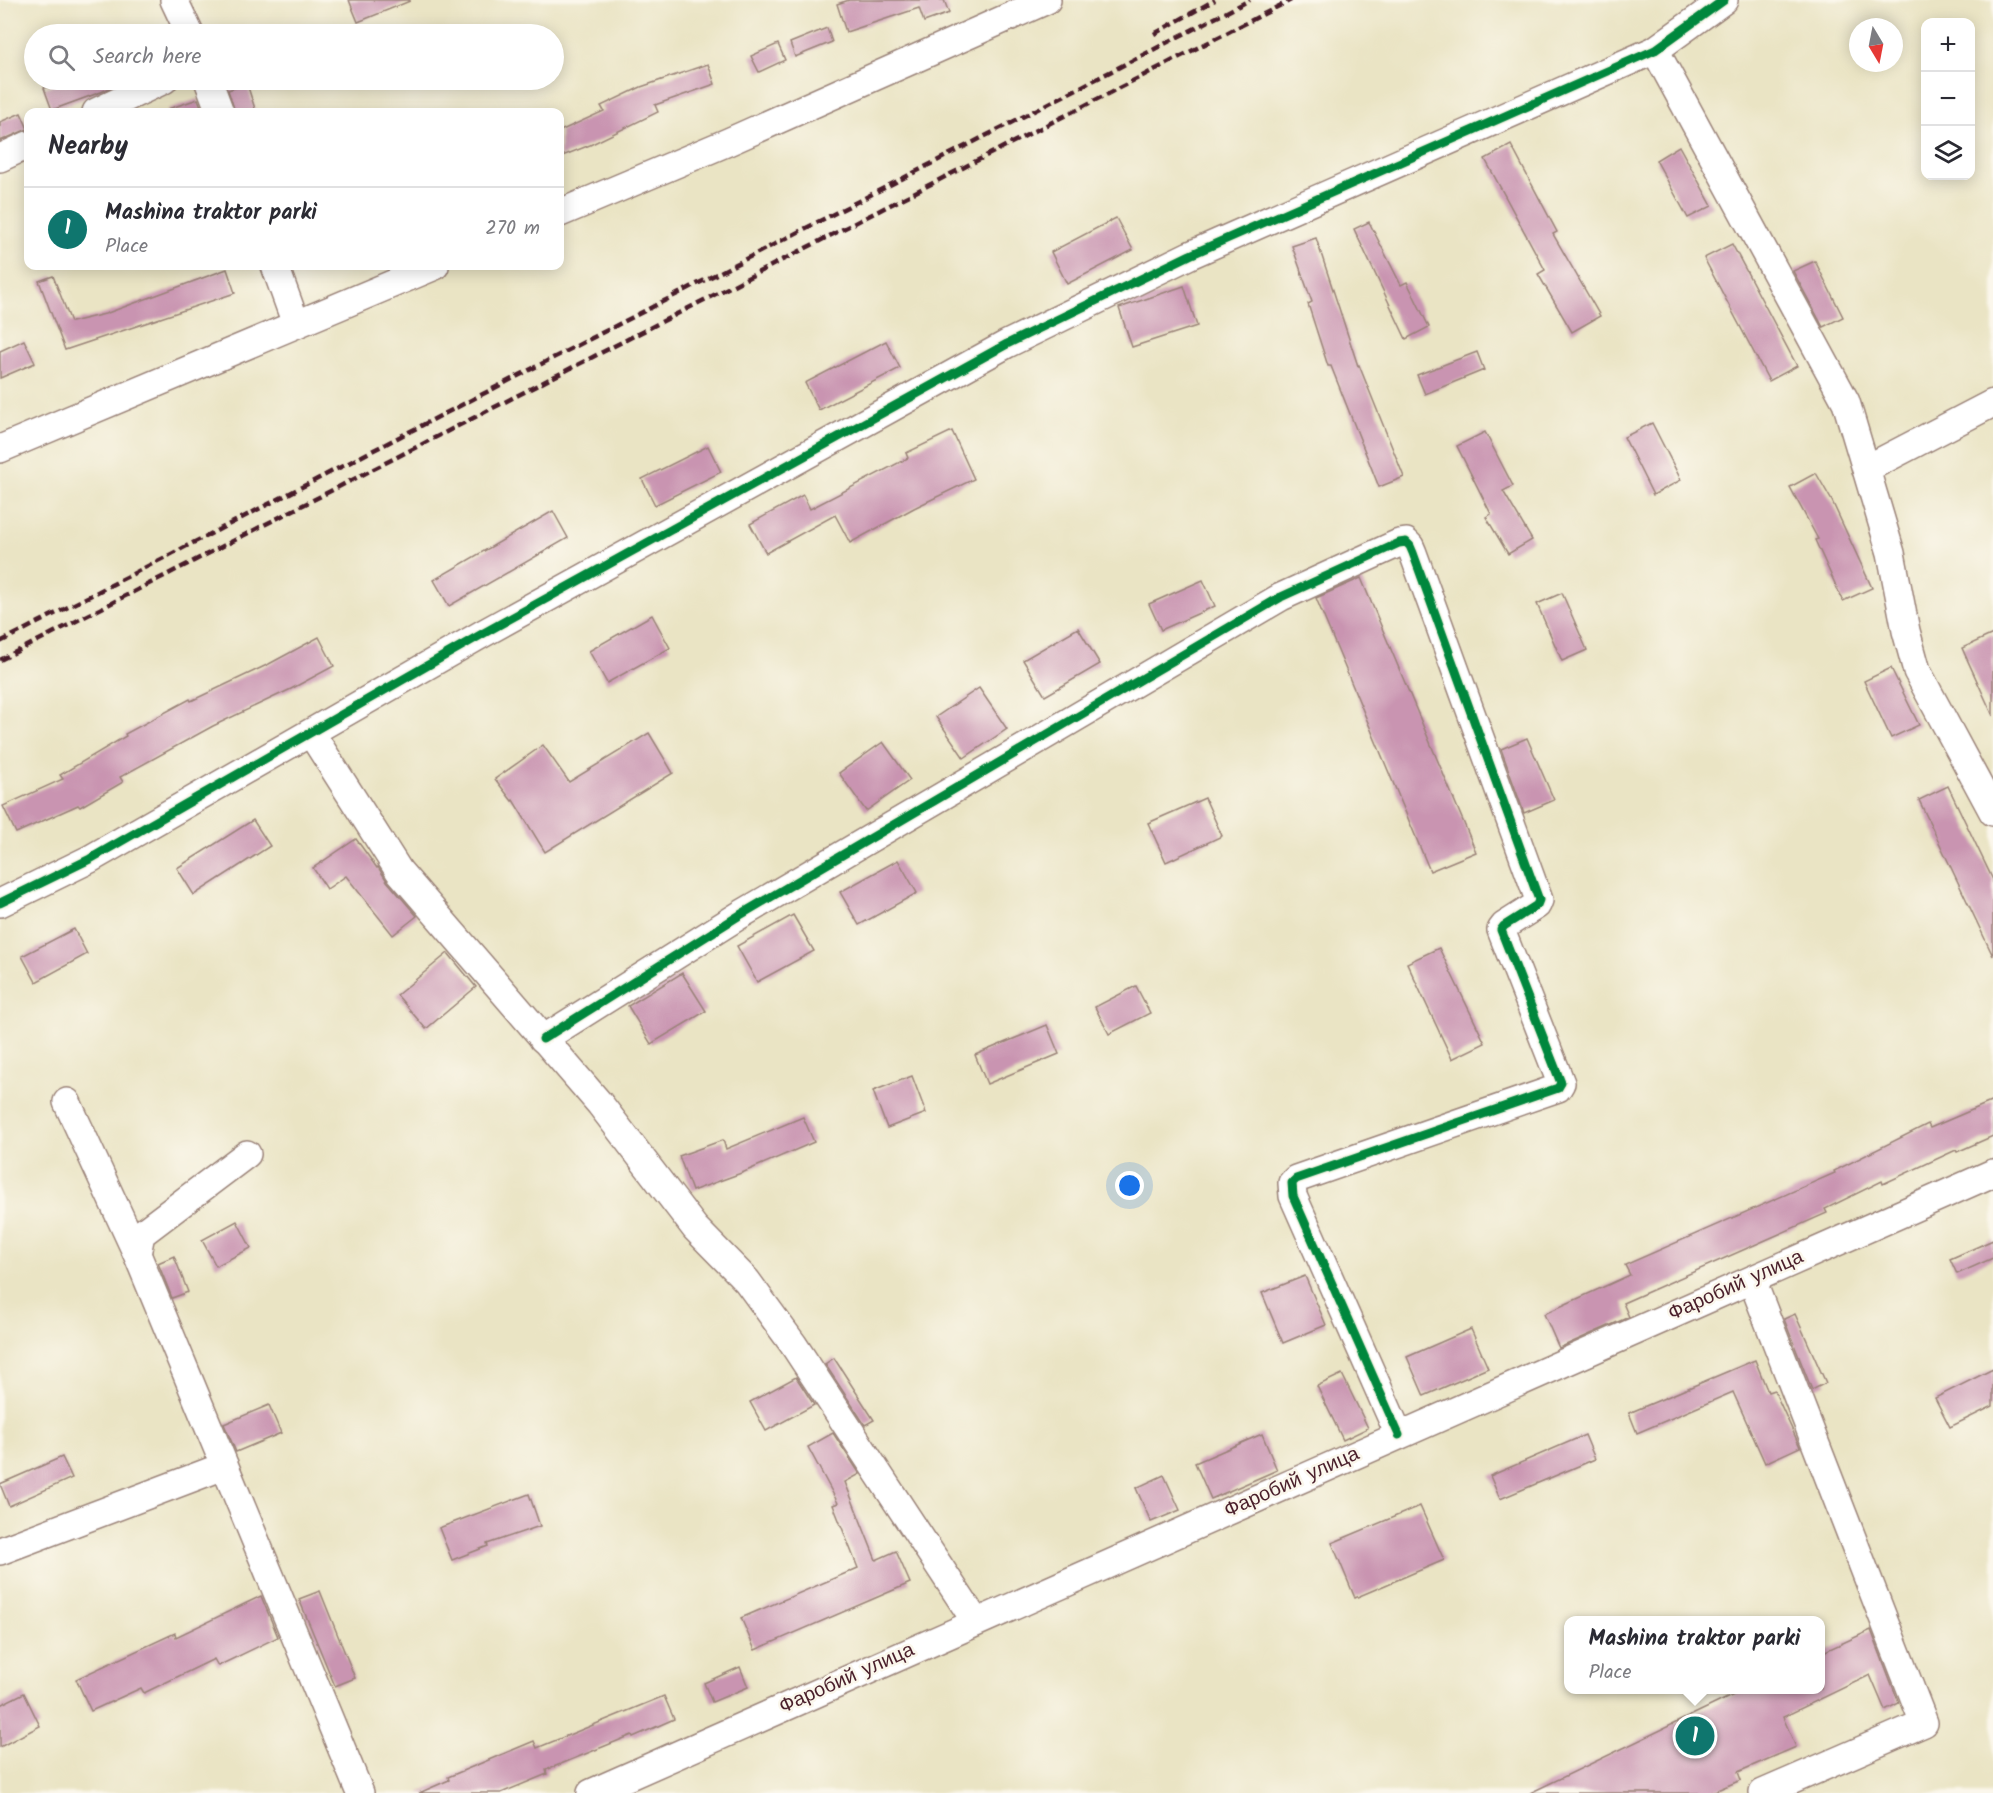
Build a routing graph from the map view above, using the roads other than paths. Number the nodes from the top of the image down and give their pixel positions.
1 (174, 0) edge
2 (1047, 0) edge
3 (1724, 0) edge
4 (185, 24) edge
5 (1655, 50) junction
6 (143, 90) edge
7 (212, 90) edge
8 (104, 108) edge
9 (218, 108) edge
10 (24, 147) edge
11 (0, 158) edge
12 (564, 211) edge
13 (276, 270) edge
14 (425, 270) edge
15 (296, 324) junction
16 (1993, 403) edge
17 (0, 449) edge
18 (1866, 469) junction
19 (311, 733) junction
20 (1993, 812) edge
21 (0, 903) edge
22 (543, 1039) junction
23 (67, 1102) dead end
24 (247, 1154) dead end
25 (1993, 1173) edge
26 (137, 1254) junction
27 (1752, 1280) junction
28 (1399, 1435) junction
29 (224, 1466) junction
30 (0, 1551) edge
31 (976, 1622) junction
32 (1779, 1790) edge
33 (360, 1793) edge
34 (591, 1793) edge

1 - 4 street
2 - 12 street
3 - 5 street
5 - 18 street
5 - 19 street
6 - 8 street
7 - 9 street
10 - 11 street
13 - 15 street
14 - 15 street
15 - 17 street
16 - 18 street
18 - 20 street
19 - 21 street
19 - 22 street
22 - 28 street
22 - 31 street
23 - 26 street
24 - 26 street
25 - 27 street, Фаробий улица
26 - 29 street
27 - 28 street, Фаробий улица
27 - 32 street
28 - 31 street, Фаробий улица
29 - 30 street
29 - 33 street
31 - 34 street, Фаробий улица

